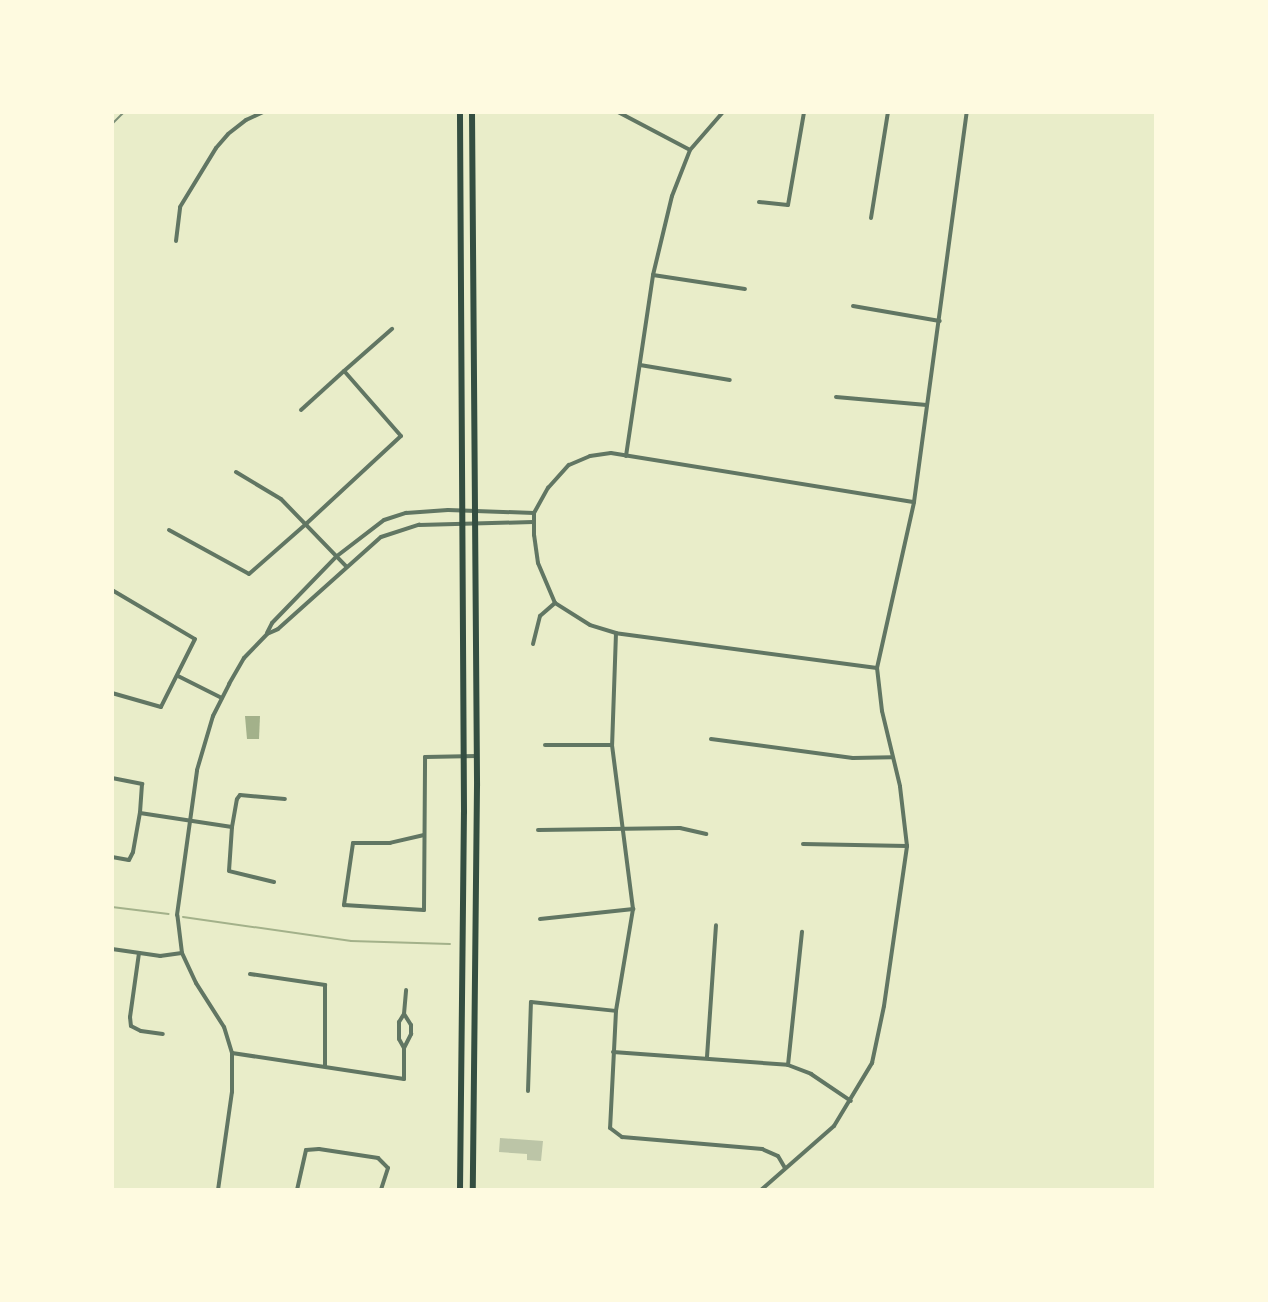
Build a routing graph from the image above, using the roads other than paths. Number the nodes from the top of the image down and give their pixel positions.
1 (263, 112) edge
2 (460, 112) edge
3 (472, 112) edge
4 (618, 112) edge
5 (723, 112) edge
6 (804, 112) edge
7 (888, 112) edge
8 (967, 112) edge
9 (690, 150) junction
10 (759, 202) dead end
11 (871, 219) dead end
12 (176, 241) dead end
13 (652, 275) junction
14 (745, 289) dead end
15 (852, 306) dead end
16 (940, 321) junction
17 (392, 328) dead end
18 (640, 365) junction
19 (344, 371) junction
20 (730, 380) dead end
21 (836, 397) dead end
22 (927, 405) junction
23 (301, 410) dead end
24 (626, 456) junction
25 (236, 472) dead end
26 (914, 502) junction
27 (461, 511) junction
28 (474, 511) junction
29 (534, 513) junction
30 (533, 522) junction
31 (307, 523) junction
32 (474, 523) junction
33 (461, 524) junction
34 (169, 530) dead end
35 (337, 556) junction
36 (346, 566) junction
37 (112, 590) edge
38 (555, 603) junction
39 (616, 633) junction
40 (267, 634) junction
41 (533, 644) dead end
42 (877, 668) junction
43 (178, 676) junction
44 (112, 693) edge
45 (222, 699) junction
46 (711, 739) dead end
47 (545, 745) dead end
48 (612, 745) junction
49 (463, 756) junction
50 (477, 756) junction
51 (892, 757) junction
52 (112, 778) edge
53 (285, 799) dead end
54 (140, 813) junction
55 (189, 821) junction
56 (232, 827) junction
57 (624, 829) junction
58 (538, 830) dead end
59 (706, 834) dead end
60 (424, 835) junction
61 (803, 844) dead end
62 (907, 846) junction
63 (112, 857) edge
64 (274, 882) dead end
65 (633, 909) junction
66 (540, 919) dead end
67 (716, 925) dead end
68 (802, 932) dead end
69 (112, 949) edge
70 (139, 953) junction
71 (182, 953) junction
72 (250, 974) dead end
73 (406, 990) dead end
74 (616, 1011) junction
75 (404, 1014) junction
76 (163, 1034) dead end
77 (404, 1048) junction
78 (613, 1052) junction
79 (232, 1053) junction
80 (707, 1058) junction
81 (788, 1065) junction
82 (326, 1066) junction
83 (528, 1090) dead end
84 (851, 1101) junction
85 (785, 1168) junction
86 (218, 1190) edge
87 (297, 1190) edge
88 (381, 1190) edge
89 (460, 1190) edge
90 (473, 1190) edge
91 (761, 1190) edge

1 - 12 street
2 - 27 main road
3 - 28 main road
4 - 9 street
5 - 9 street
6 - 10 street
7 - 11 street
8 - 16 street
9 - 13 street
13 - 14 street
13 - 18 street
15 - 16 street
16 - 22 street
17 - 19 street
18 - 20 street
18 - 24 street
19 - 23 street
19 - 31 street
21 - 22 street
22 - 26 street
24 - 26 street
24 - 29 street
25 - 31 street
26 - 42 street
27 - 28 street
27 - 33 main road
27 - 35 street
28 - 29 street
28 - 32 main road
29 - 30 street
30 - 32 street
30 - 38 street
31 - 34 street
31 - 35 street
32 - 33 street
32 - 50 main road
33 - 36 street
33 - 49 main road
35 - 36 street
35 - 40 street
36 - 40 street
37 - 43 street
38 - 39 street
38 - 41 street
39 - 42 street
39 - 48 street
40 - 45 street
42 - 51 street
43 - 44 street
43 - 45 street
45 - 55 street
46 - 51 street
47 - 48 street
48 - 57 street
49 - 50 street
49 - 60 street
49 - 89 main road
50 - 90 main road
51 - 62 street
52 - 54 street
53 - 56 street
54 - 55 street
54 - 63 street
55 - 56 street
55 - 71 street
56 - 64 street
57 - 58 street
57 - 59 street
57 - 65 street
60 - 60 street
61 - 62 street
62 - 84 street
65 - 66 street
65 - 74 street
67 - 80 street
68 - 81 street
69 - 70 street
70 - 71 street
70 - 76 street
71 - 79 street
72 - 82 street
73 - 75 street
74 - 78 street
74 - 83 street
75 - 77 street
75 - 77 street
77 - 82 street
78 - 80 street
78 - 85 street
79 - 82 street
79 - 86 street
80 - 81 street
81 - 84 street
84 - 85 street
85 - 91 street
87 - 88 street

